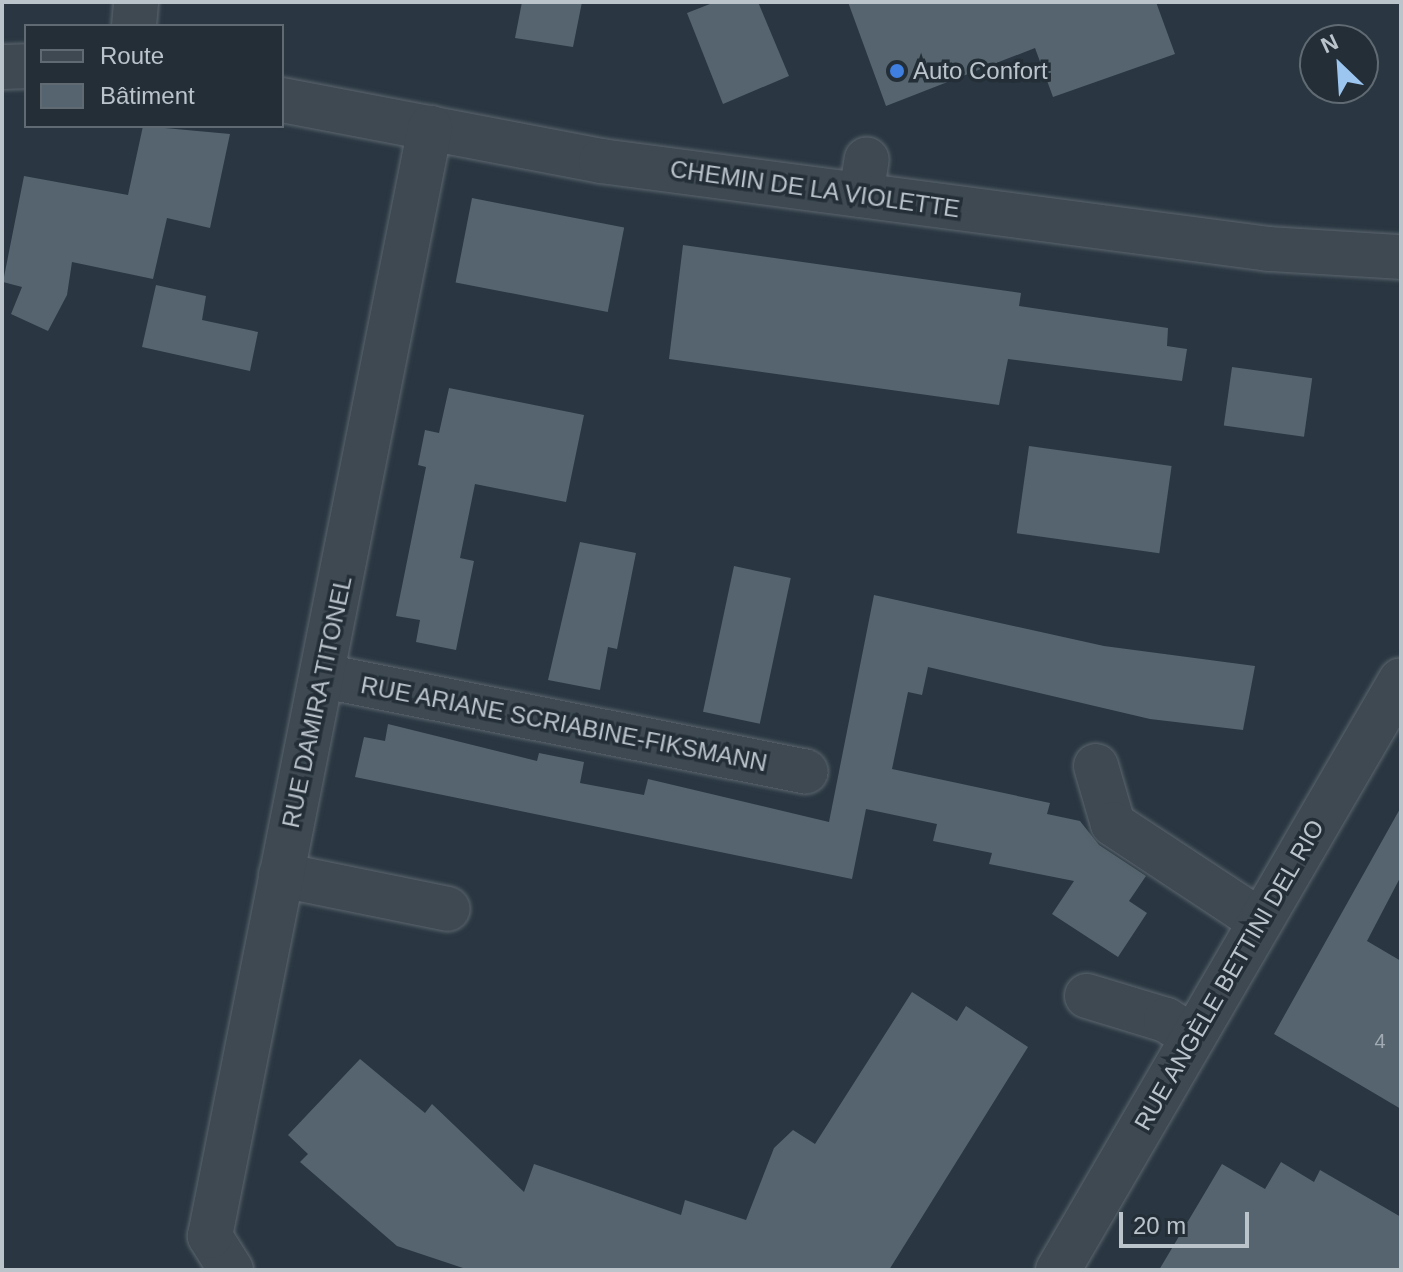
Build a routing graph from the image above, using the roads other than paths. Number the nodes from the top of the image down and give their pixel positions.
1 (136, 2) edge
2 (134, 24) edge
3 (24, 66) edge
4 (2, 67) edge
5 (284, 100) edge
6 (430, 128) junction
7 (1351, 257) junction
8 (1401, 257) edge
9 (1401, 279) edge
10 (323, 676) junction
11 (1401, 680) edge
12 (1096, 766) dead end
13 (806, 772) dead end
14 (281, 875) junction
15 (448, 909) dead end
16 (1260, 921) junction
17 (1087, 996) dead end
18 (1193, 1037) junction
19 (231, 1270) edge
20 (1058, 1270) edge

1 - 2 street
3 - 4 street
5 - 6 street, CHEMIN DE LA VIOLETTE
6 - 7 street, CHEMIN DE LA VIOLETTE
6 - 10 street, RUE DAMIRA TITONEL
7 - 8 street, CHEMIN DE LA VIOLETTE
7 - 9 street, CHEMIN DE LA VIOLETTE
10 - 13 street, RUE ARIANE SCRIABINE-FIKSMANN
10 - 14 street, RUE DAMIRA TITONEL
11 - 16 street, RUE ANGÈLE BETTINI DEL RIO
12 - 16 street
14 - 15 street
14 - 19 street, RUE DAMIRA TITONEL
16 - 18 street, RUE ANGÈLE BETTINI DEL RIO
17 - 18 street
18 - 20 street, RUE ANGÈLE BETTINI DEL RIO

